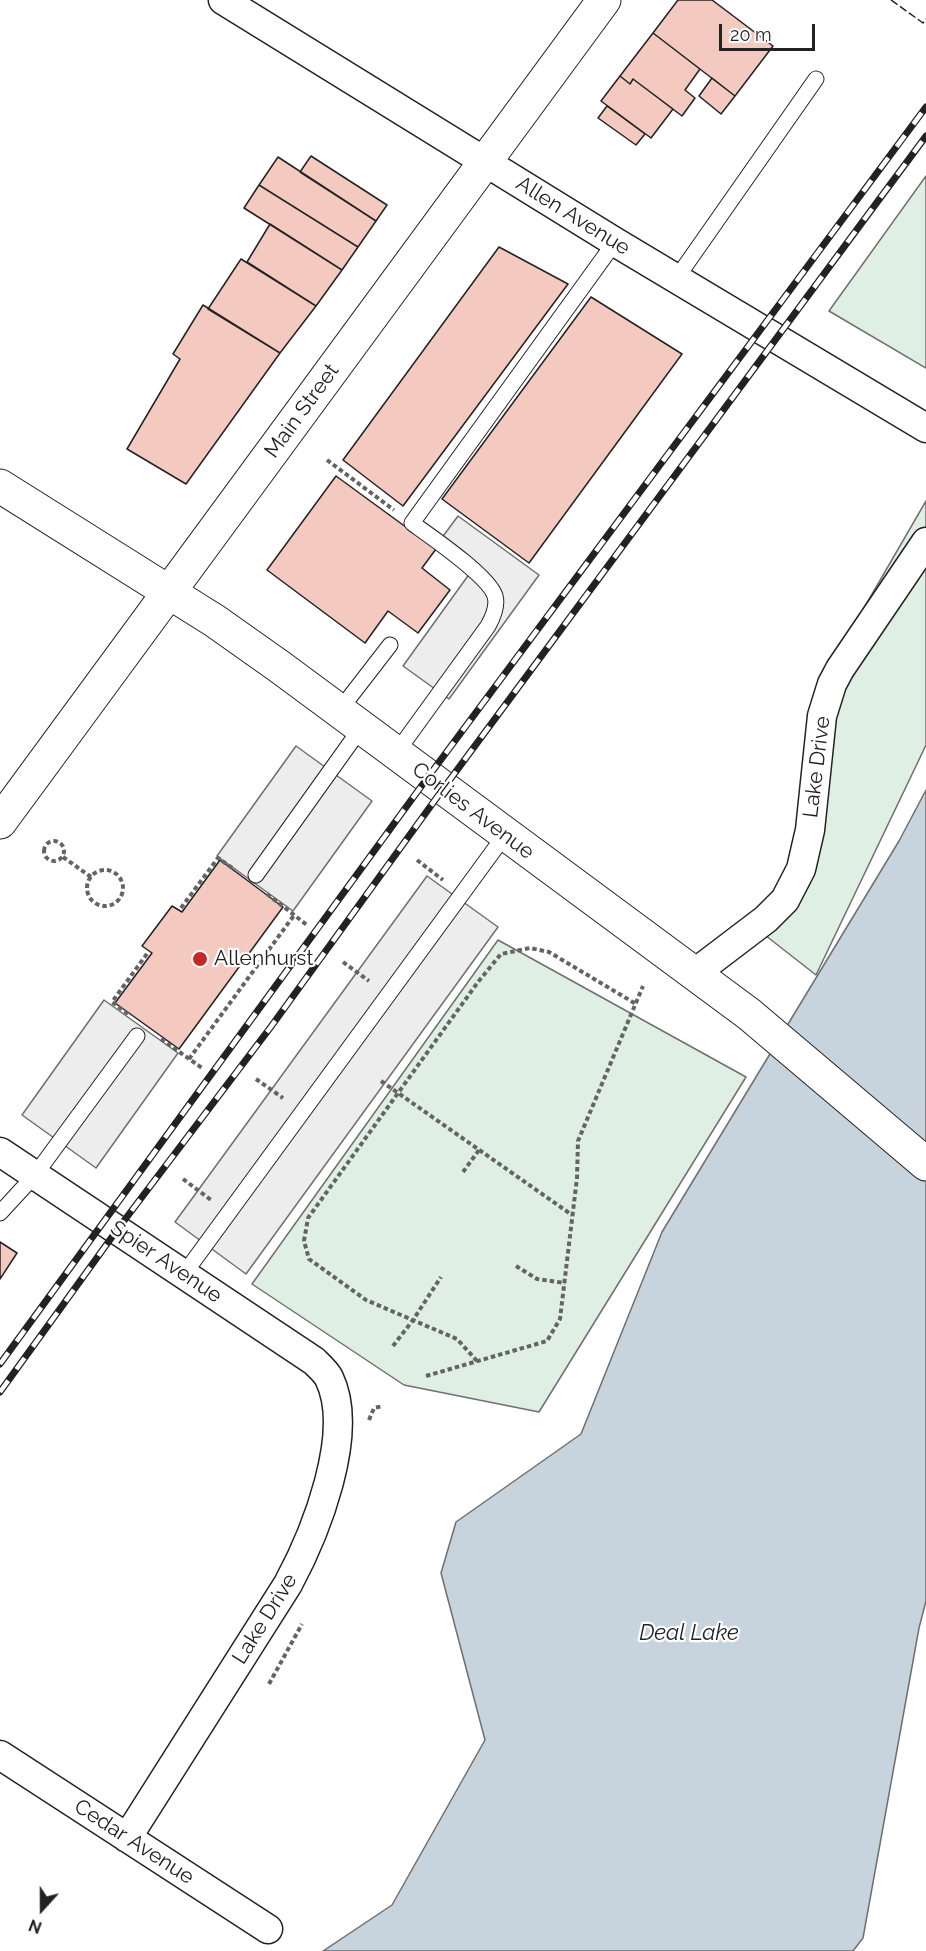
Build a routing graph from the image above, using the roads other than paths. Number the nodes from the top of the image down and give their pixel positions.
1 (223, 0) edge
2 (604, 0) edge
3 (816, 78) dead end
4 (486, 161) junction
5 (615, 242) junction
6 (676, 279) junction
7 (926, 428) edge
8 (0, 486) edge
9 (926, 542) edge
10 (170, 592) junction
11 (390, 645) dead end
12 (350, 720) junction
13 (396, 753) junction
14 (0, 822) edge
15 (505, 835) junction
16 (256, 875) dead end
17 (694, 973) junction
18 (137, 1036) dead end
19 (0, 1152) edge
20 (926, 1164) edge
21 (35, 1175) junction
22 (0, 1213) edge
23 (184, 1274) junction
24 (329, 1377) joint
25 (0, 1755) edge
26 (126, 1838) junction
27 (268, 1929) dead end

1 - 4 street, Allen Avenue
2 - 4 street, Main Street
3 - 6 lane
4 - 5 street, Allen Avenue
4 - 10 street, Main Street
5 - 6 street, Allen Avenue
5 - 13 lane
6 - 7 street, Allen Avenue
8 - 10 street, Corlies Avenue
9 - 17 street, Lake Drive
10 - 12 street, Corlies Avenue
10 - 14 street, Main Street
11 - 12 lane
12 - 13 street, Corlies Avenue
12 - 16 lane
13 - 15 street, Corlies Avenue
15 - 17 street, Corlies Avenue
15 - 23 lane
17 - 20 street, Corlies Avenue
18 - 21 lane
19 - 21 street, Spier Avenue
21 - 22 lane
21 - 23 street, Spier Avenue
23 - 24 street, Spier Avenue
24 - 26 street, Lake Drive
25 - 26 street, Cedar Avenue
26 - 27 street, Cedar Avenue

